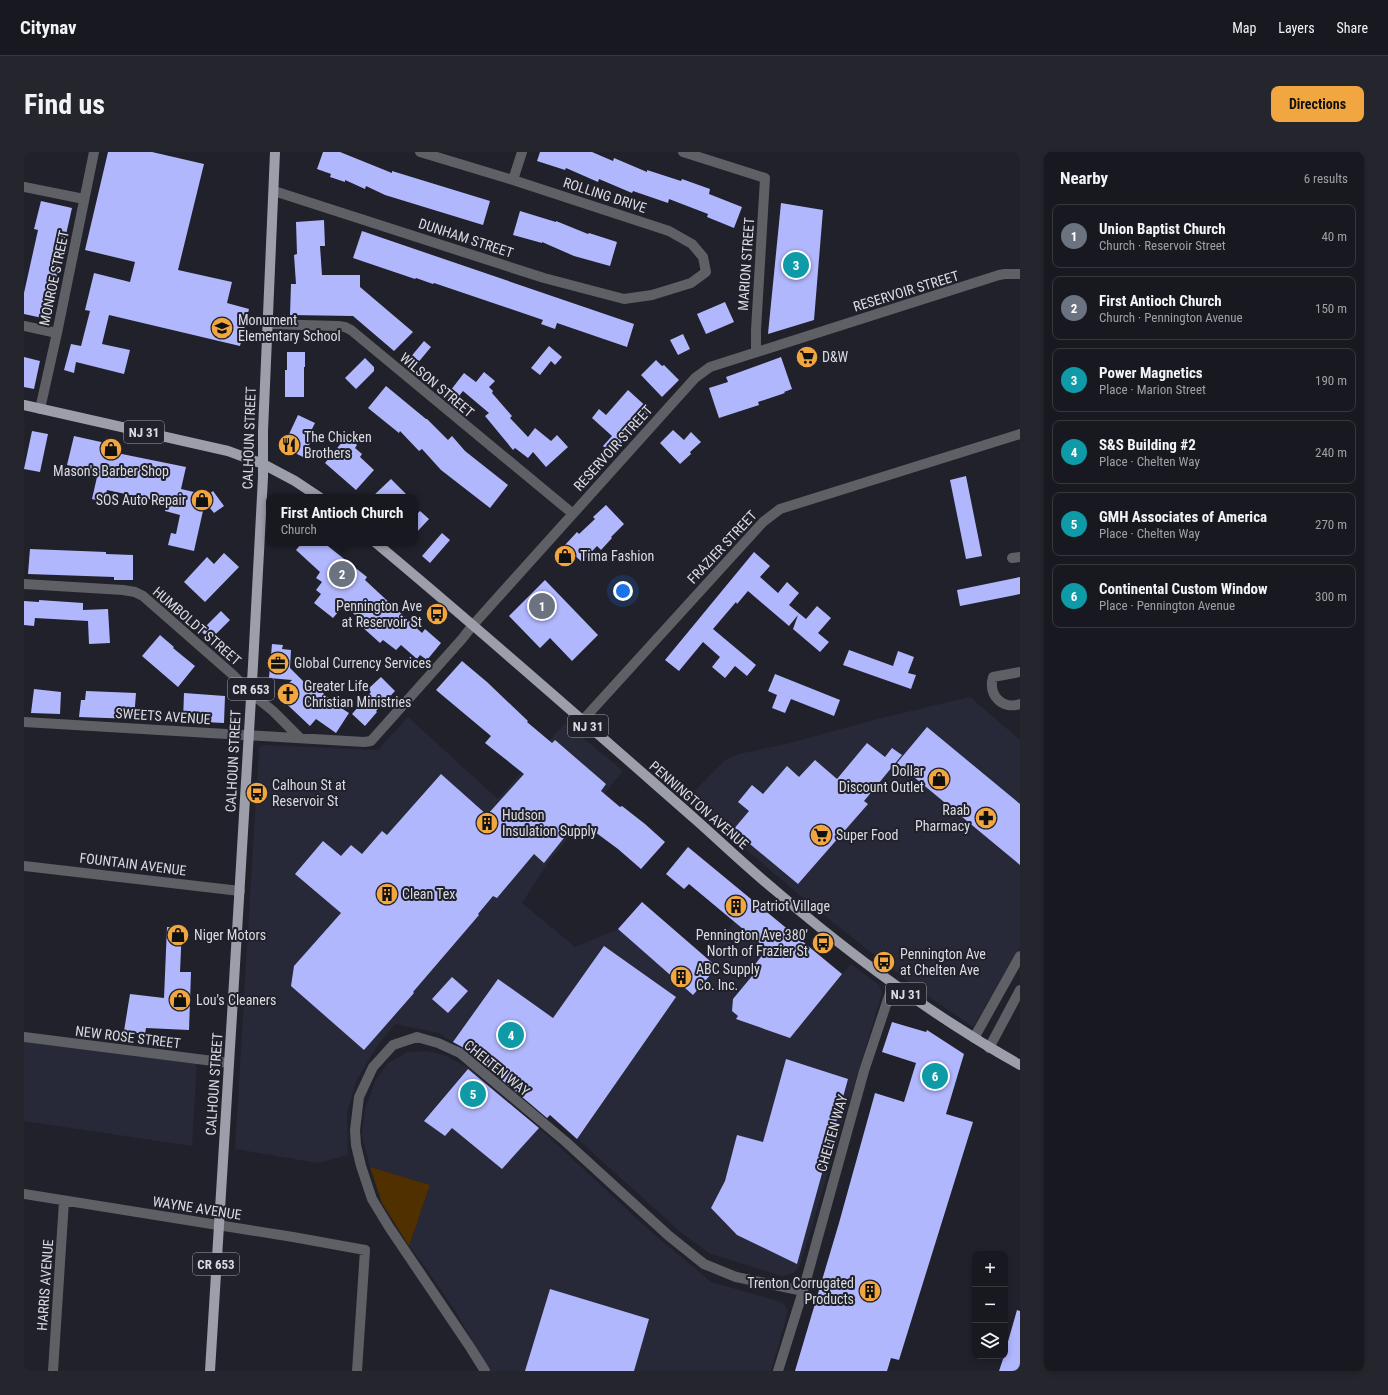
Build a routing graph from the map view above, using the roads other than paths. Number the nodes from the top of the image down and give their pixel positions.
1 (94, 152) edge
2 (275, 152) edge
3 (420, 152) edge
4 (522, 152) edge
5 (683, 152) edge
6 (513, 180) junction
7 (24, 187) edge
8 (274, 191) junction
9 (84, 199) junction
10 (1020, 274) edge
11 (652, 295) joint
12 (268, 324) junction
13 (24, 326) edge
14 (57, 333) junction
15 (756, 352) junction
16 (24, 405) edge
17 (40, 409) junction
18 (1020, 434) edge
19 (263, 464) junction
20 (314, 494) edge
21 (572, 513) junction
22 (380, 546) edge
23 (24, 584) edge
24 (472, 625) junction
25 (1020, 672) edge
26 (250, 693) junction
27 (1020, 704) edge
28 (24, 722) edge
29 (582, 722) junction
30 (248, 735) junction
31 (300, 738) junction
32 (24, 866) edge
33 (240, 891) junction
34 (1020, 956) edge
35 (892, 984) junction
36 (1020, 990) edge
37 (24, 1037) edge
38 (974, 1038) junction
39 (989, 1048) junction
40 (229, 1063) junction
41 (1020, 1065) edge
42 (24, 1194) edge
43 (64, 1201) junction
44 (219, 1225) junction
45 (802, 1291) junction
46 (53, 1371) edge
47 (210, 1371) edge
48 (357, 1371) edge
49 (485, 1371) edge
50 (778, 1371) edge

1 - 9 street, MONROE STREET
2 - 8 main road, CALHOUN STREET / CR 653
3 - 6 street, ROLLING DRIVE
4 - 6 street
5 - 15 street, MARION STREET
6 - 11 street, ROLLING DRIVE
7 - 9 street
8 - 11 street, DUNHAM STREET
8 - 12 main road, CALHOUN STREET / CR 653
9 - 14 street, MONROE STREET
10 - 15 street, RESERVOIR STREET
12 - 19 main road, CALHOUN STREET / CR 653
12 - 21 street, WILSON STREET
13 - 14 street
14 - 17 street, MONROE STREET
15 - 21 street, RESERVOIR STREET
16 - 17 main road, NJ 31
17 - 19 main road, NJ 31
18 - 29 street, FRAZIER STREET
19 - 20 main road, NJ 31
19 - 26 main road, CALHOUN STREET / CR 653
21 - 24 street, RESERVOIR STREET
22 - 24 main road, PENNINGTON AVENUE / NJ 31
23 - 26 street, HUMBOLDT STREET
24 - 29 main road, PENNINGTON AVENUE / NJ 31
24 - 31 street, RESERVOIR STREET
25 - 27 street
26 - 30 main road, CALHOUN STREET / CR 653
26 - 31 street, HUMBOLDT STREET
28 - 30 street, SWEETS AVENUE
29 - 35 main road, PENNINGTON AVENUE / NJ 31
30 - 31 street, SWEETS AVENUE
30 - 33 main road, CALHOUN STREET / CR 653
32 - 33 street, FOUNTAIN AVENUE
33 - 40 main road, CALHOUN STREET / CR 653
34 - 38 street
35 - 38 main road, PENNINGTON AVENUE / NJ 31
35 - 45 street, CHELTEN WAY
36 - 39 street
37 - 40 street, NEW ROSE STREET
38 - 39 main road, PENNINGTON AVENUE / NJ 31
39 - 41 main road, PENNINGTON AVENUE / NJ 31
40 - 44 main road, CALHOUN STREET / CR 653
42 - 43 street, WAYNE AVENUE
43 - 44 street, WAYNE AVENUE
43 - 46 street, HARRIS AVENUE
44 - 47 main road, CALHOUN STREET / CR 653
44 - 48 street, WAYNE AVENUE
45 - 49 street, CHELTEN WAY
45 - 50 street, CHELTEN WAY

